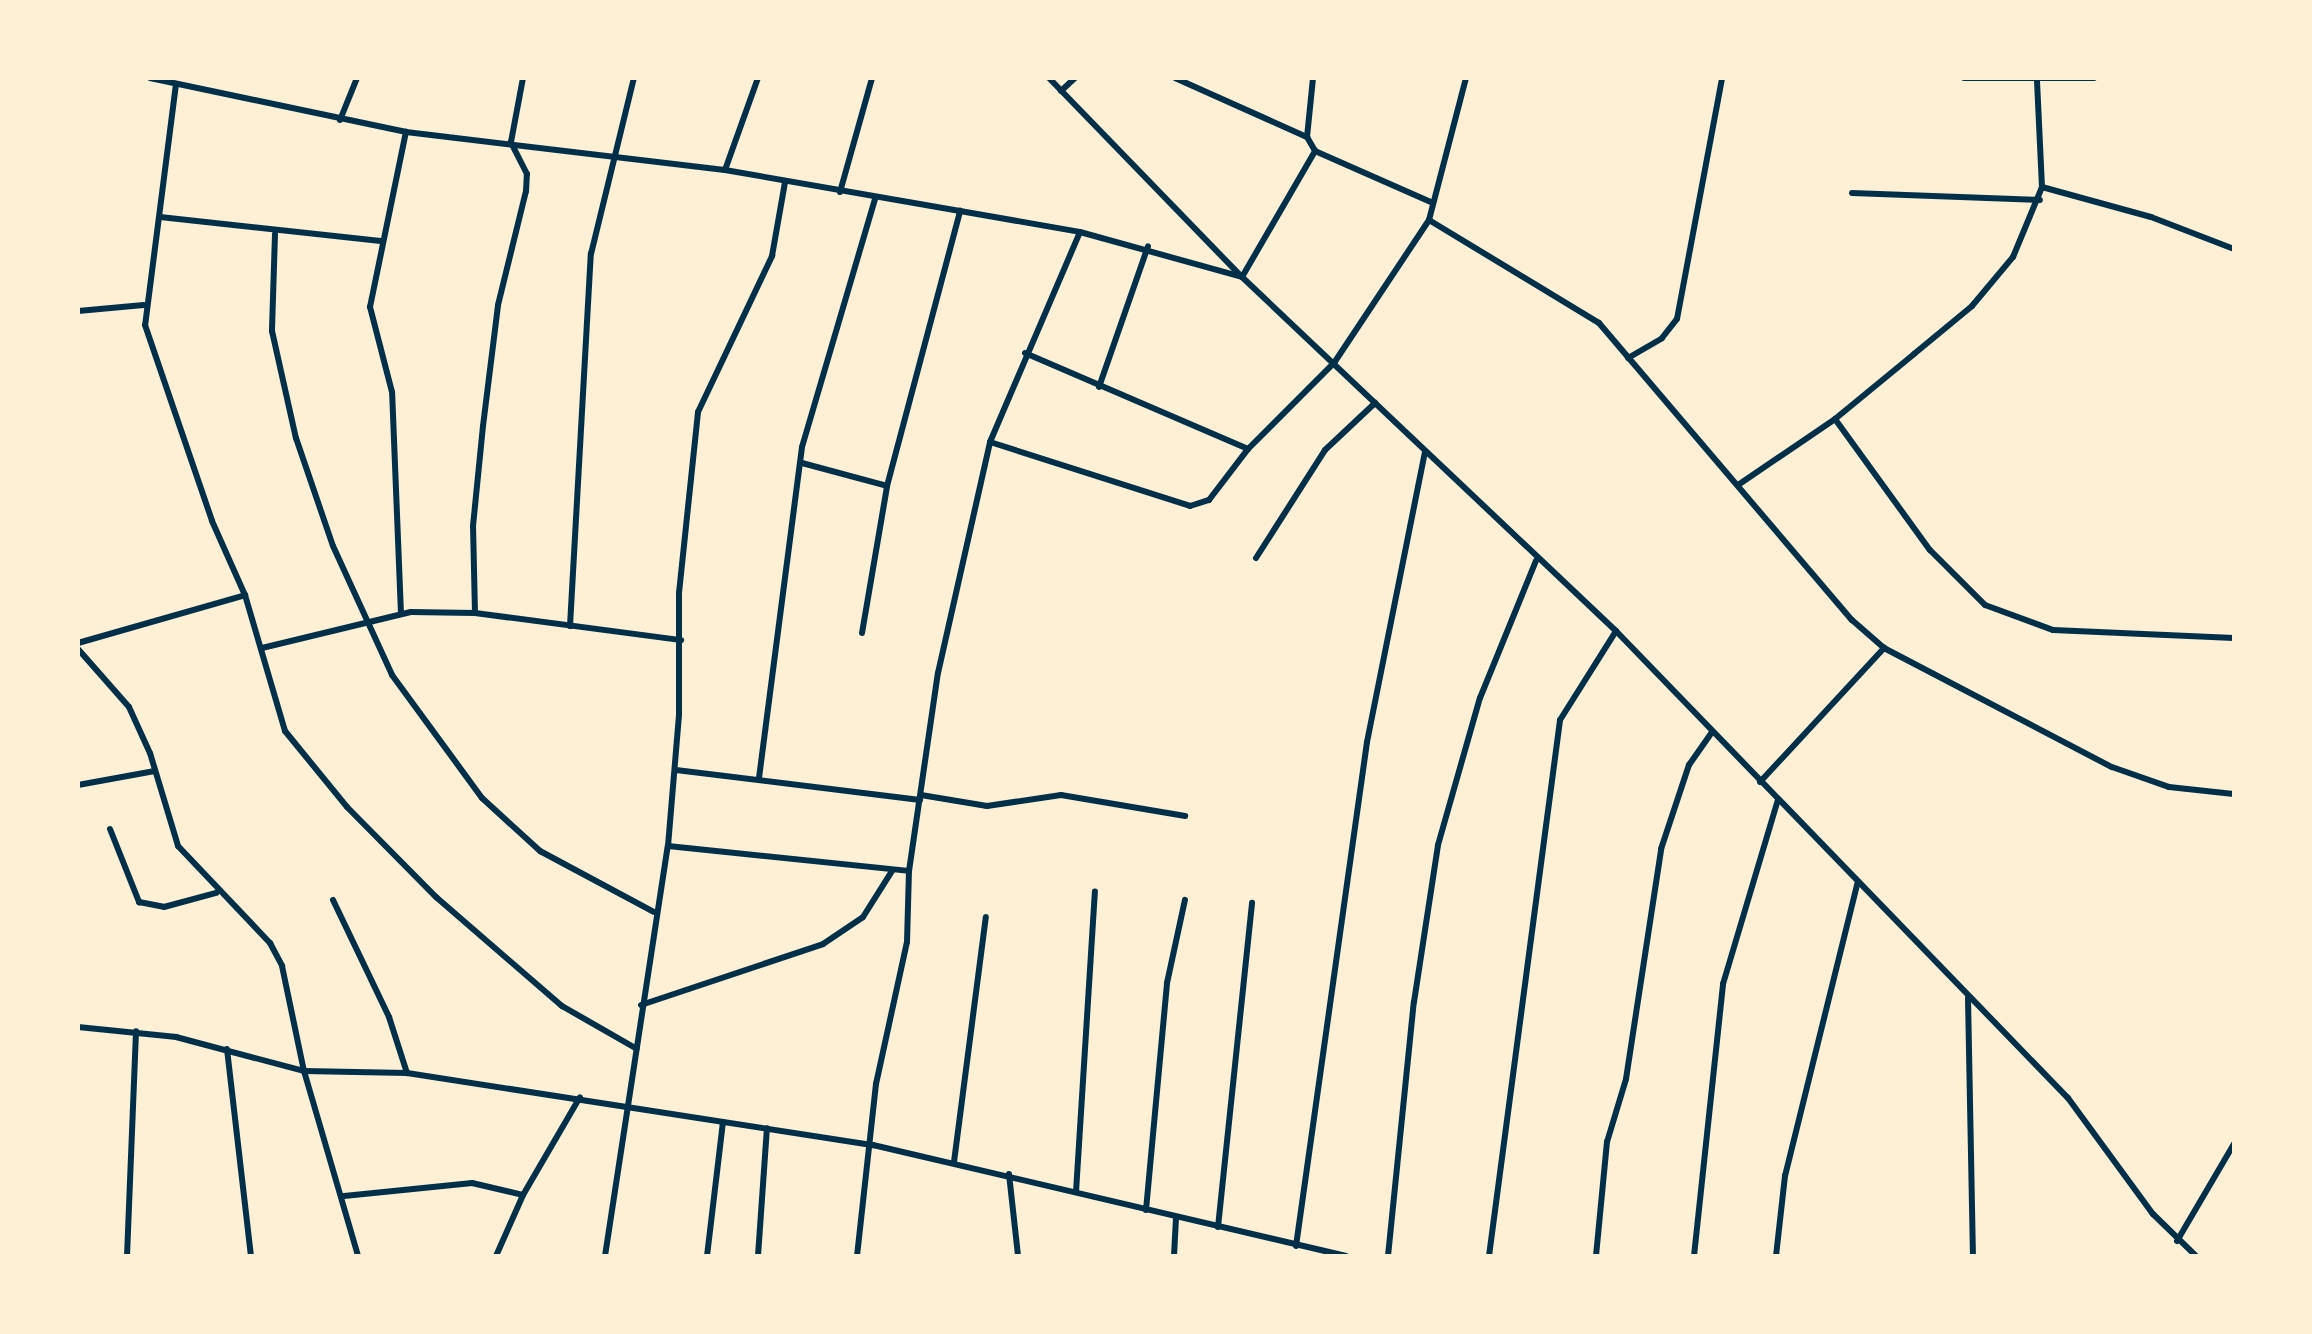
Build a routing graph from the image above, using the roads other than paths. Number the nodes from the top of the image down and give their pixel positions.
1 (150, 78) edge
2 (357, 78) edge
3 (524, 78) edge
4 (634, 78) edge
5 (758, 78) edge
6 (872, 78) edge
7 (1049, 78) edge
8 (1076, 78) edge
9 (1175, 78) edge
10 (1314, 78) edge
11 (1466, 78) edge
12 (1722, 78) edge
13 (1964, 78) edge
14 (2094, 78) edge
15 (2037, 81) junction
16 (176, 84) junction
17 (1061, 91) junction
18 (340, 120) junction
19 (406, 132) junction
20 (1307, 137) junction
21 (511, 142) junction
22 (1315, 151) junction
23 (614, 156) junction
24 (725, 170) junction
25 (785, 182) junction
26 (2042, 187) junction
27 (840, 192) junction
28 (1852, 193) dead end
29 (875, 199) junction
30 (2040, 200) junction
31 (1433, 203) junction
32 (960, 211) junction
33 (160, 217) junction
34 (1429, 220) junction
35 (1080, 232) junction
36 (275, 234) junction
37 (382, 240) junction
38 (1148, 246) junction
39 (2234, 248) edge
40 (1242, 278) junction
41 (144, 305) junction
42 (78, 311) edge
43 (1025, 353) junction
44 (1628, 358) junction
45 (1334, 363) junction
46 (1098, 387) junction
47 (1375, 404) junction
48 (1835, 419) junction
49 (990, 442) junction
50 (1248, 449) junction
51 (1425, 453) junction
52 (802, 463) junction
53 (1738, 484) junction
54 (887, 486) junction
55 (1256, 558) dead end
56 (1536, 561) junction
57 (245, 596) junction
58 (475, 613) junction
59 (401, 614) junction
60 (364, 621) junction
61 (570, 626) junction
62 (1616, 631) junction
63 (862, 634) dead end
64 (2234, 638) edge
65 (681, 640) junction
66 (78, 646) edge
67 (262, 648) junction
68 (1884, 648) junction
69 (1712, 732) junction
70 (676, 770) junction
71 (155, 771) junction
72 (760, 778) junction
73 (1760, 782) junction
74 (78, 785) edge
75 (2234, 794) edge
76 (921, 798) junction
77 (1778, 800) junction
78 (1185, 816) dead end
79 (110, 829) dead end
80 (668, 846) junction
81 (892, 871) junction
82 (909, 871) junction
83 (1858, 882) junction
84 (1095, 892) dead end
85 (216, 893) junction
86 (333, 900) dead end
87 (1185, 900) dead end
88 (1252, 903) dead end
89 (654, 912) junction
90 (986, 917) dead end
91 (1968, 996) junction
92 (642, 1005) junction
93 (78, 1027) edge
94 (136, 1032) junction
95 (227, 1048) junction
96 (637, 1049) junction
97 (304, 1071) junction
98 (408, 1073) junction
99 (580, 1098) junction
100 (629, 1105) junction
101 (722, 1122) junction
102 (767, 1128) junction
103 (2234, 1144) edge
104 (873, 1145) junction
105 (954, 1162) junction
106 (1009, 1174) junction
107 (1076, 1192) junction
108 (522, 1195) junction
109 (344, 1196) junction
110 (1146, 1210) junction
111 (1176, 1218) junction
112 (1218, 1228) junction
113 (2177, 1241) junction
114 (1284, 1243) junction
115 (1296, 1246) junction
116 (126, 1256) edge
117 (251, 1256) edge
118 (358, 1256) edge
119 (496, 1256) edge
120 (605, 1256) edge
121 (708, 1256) edge
122 (758, 1256) edge
123 (857, 1256) edge
124 (1018, 1256) edge
125 (1174, 1256) edge
126 (1283, 1256) edge
127 (1346, 1256) edge
128 (1388, 1256) edge
129 (1489, 1256) edge
130 (1596, 1256) edge
131 (1694, 1256) edge
132 (1776, 1256) edge
133 (1973, 1256) edge
134 (2196, 1256) edge

1 - 16 street
2 - 18 street
3 - 21 street
4 - 23 street
5 - 24 street
6 - 27 street
7 - 17 street
8 - 17 street
9 - 20 street
10 - 20 street
11 - 31 street
12 - 44 street
13 - 15 street
14 - 15 street
15 - 26 street
16 - 18 street
16 - 33 street
17 - 40 street
18 - 19 street
19 - 21 street
19 - 37 street
20 - 22 street
21 - 23 street
21 - 58 street
22 - 31 street
22 - 40 street
23 - 24 street
23 - 61 street
24 - 25 street
25 - 27 street
25 - 65 street
26 - 30 street
26 - 39 street
27 - 29 street
28 - 30 street
29 - 32 street
29 - 52 street
30 - 48 street
31 - 34 street
32 - 35 street
32 - 54 street
33 - 36 street
33 - 41 street
34 - 44 street
34 - 45 street
35 - 38 street
35 - 43 street
36 - 37 street
36 - 60 street
37 - 59 street
38 - 40 street
38 - 46 street
40 - 45 street
41 - 42 street
41 - 57 street
43 - 46 street
43 - 49 street
44 - 53 street
45 - 47 street
45 - 50 street
46 - 50 street
47 - 51 street
47 - 55 street
48 - 53 street
48 - 64 street
49 - 50 street
49 - 76 street
51 - 56 street
51 - 115 street
52 - 54 street
52 - 72 street
53 - 68 street
54 - 63 street
56 - 62 street
56 - 128 street
57 - 66 street
57 - 67 street
58 - 59 street
58 - 61 street
59 - 60 street
60 - 67 street
60 - 89 street
61 - 65 street
62 - 69 street
62 - 129 street
65 - 70 street
66 - 71 street
67 - 96 street
68 - 73 street
68 - 75 street
69 - 73 street
69 - 130 street
70 - 72 street
70 - 80 street
71 - 74 street
71 - 85 street
72 - 76 street
73 - 77 street
76 - 78 street
76 - 82 street
77 - 83 street
77 - 131 street
79 - 85 street
80 - 81 street
80 - 89 street
81 - 82 street
81 - 92 street
82 - 104 street
83 - 91 street
83 - 132 street
84 - 107 street
85 - 97 street
86 - 98 street
87 - 110 street
88 - 112 street
89 - 92 street
90 - 105 street
91 - 113 street
91 - 133 street
92 - 96 street
93 - 94 street
94 - 95 street
94 - 116 street
95 - 97 street
95 - 117 street
96 - 100 street
97 - 98 street
97 - 109 street
98 - 99 street
99 - 100 street
99 - 108 street
100 - 101 street
100 - 120 street
101 - 102 street
101 - 121 street
102 - 104 street
102 - 122 street
103 - 113 street
104 - 105 street
104 - 123 street
105 - 106 street
106 - 107 street
106 - 124 street
107 - 110 street
108 - 109 street
108 - 119 street
109 - 118 street
110 - 111 street
111 - 112 street
111 - 125 street
112 - 114 street
113 - 134 street
114 - 115 street
114 - 126 street
115 - 127 street

